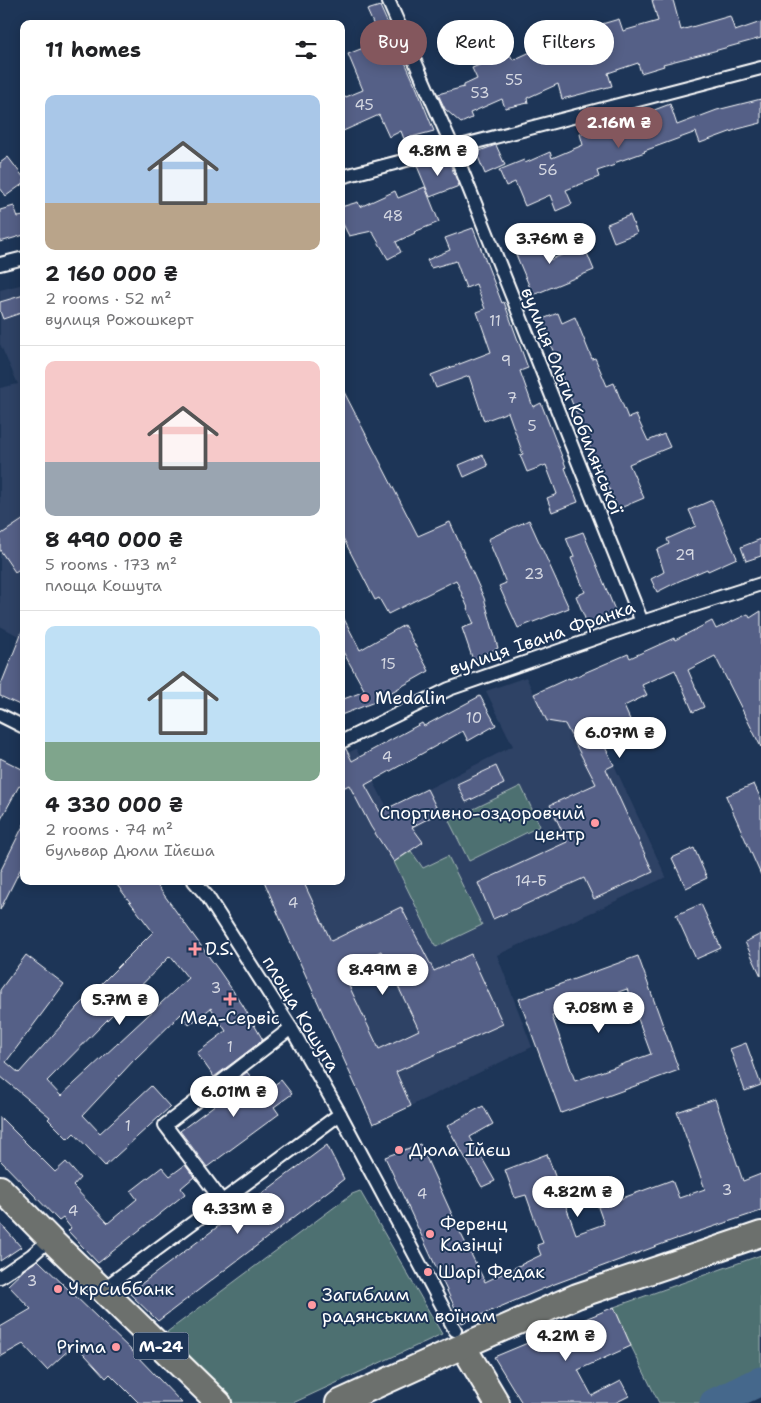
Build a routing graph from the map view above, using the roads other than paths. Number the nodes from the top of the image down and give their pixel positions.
1 (388, 0) edge
2 (761, 68) edge
3 (453, 148) junction
4 (345, 176) edge
5 (20, 259) edge
6 (0, 264) edge
7 (761, 584) edge
8 (642, 622) junction
9 (0, 715) edge
10 (20, 725) edge
11 (345, 740) edge
12 (197, 885) edge
13 (291, 1028) junction
14 (340, 1114) junction
15 (0, 1188) edge
16 (222, 1201) junction
17 (761, 1234) edge
18 (50, 1238) junction
19 (0, 1277) edge
20 (103, 1289) junction
21 (459, 1338) junction
22 (219, 1403) edge
23 (338, 1403) edge
24 (497, 1403) edge

1 - 3 street, вулиця Ольги Кобилянської
2 - 3 street
3 - 4 street
3 - 8 street, вулиця Ольги Кобилянської
5 - 6 street
7 - 8 street, вулиця Івана Франка
8 - 11 street, вулиця Івана Франка
9 - 10 street
12 - 13 street, площа Кошута
13 - 14 street, площа Кошута
13 - 16 street
14 - 16 street
14 - 21 street, площа Кошута
15 - 18 highway, М-24
16 - 20 street
17 - 21 highway
18 - 19 street
18 - 20 highway, М-24
20 - 22 highway, М-24
21 - 23 highway
21 - 24 highway

